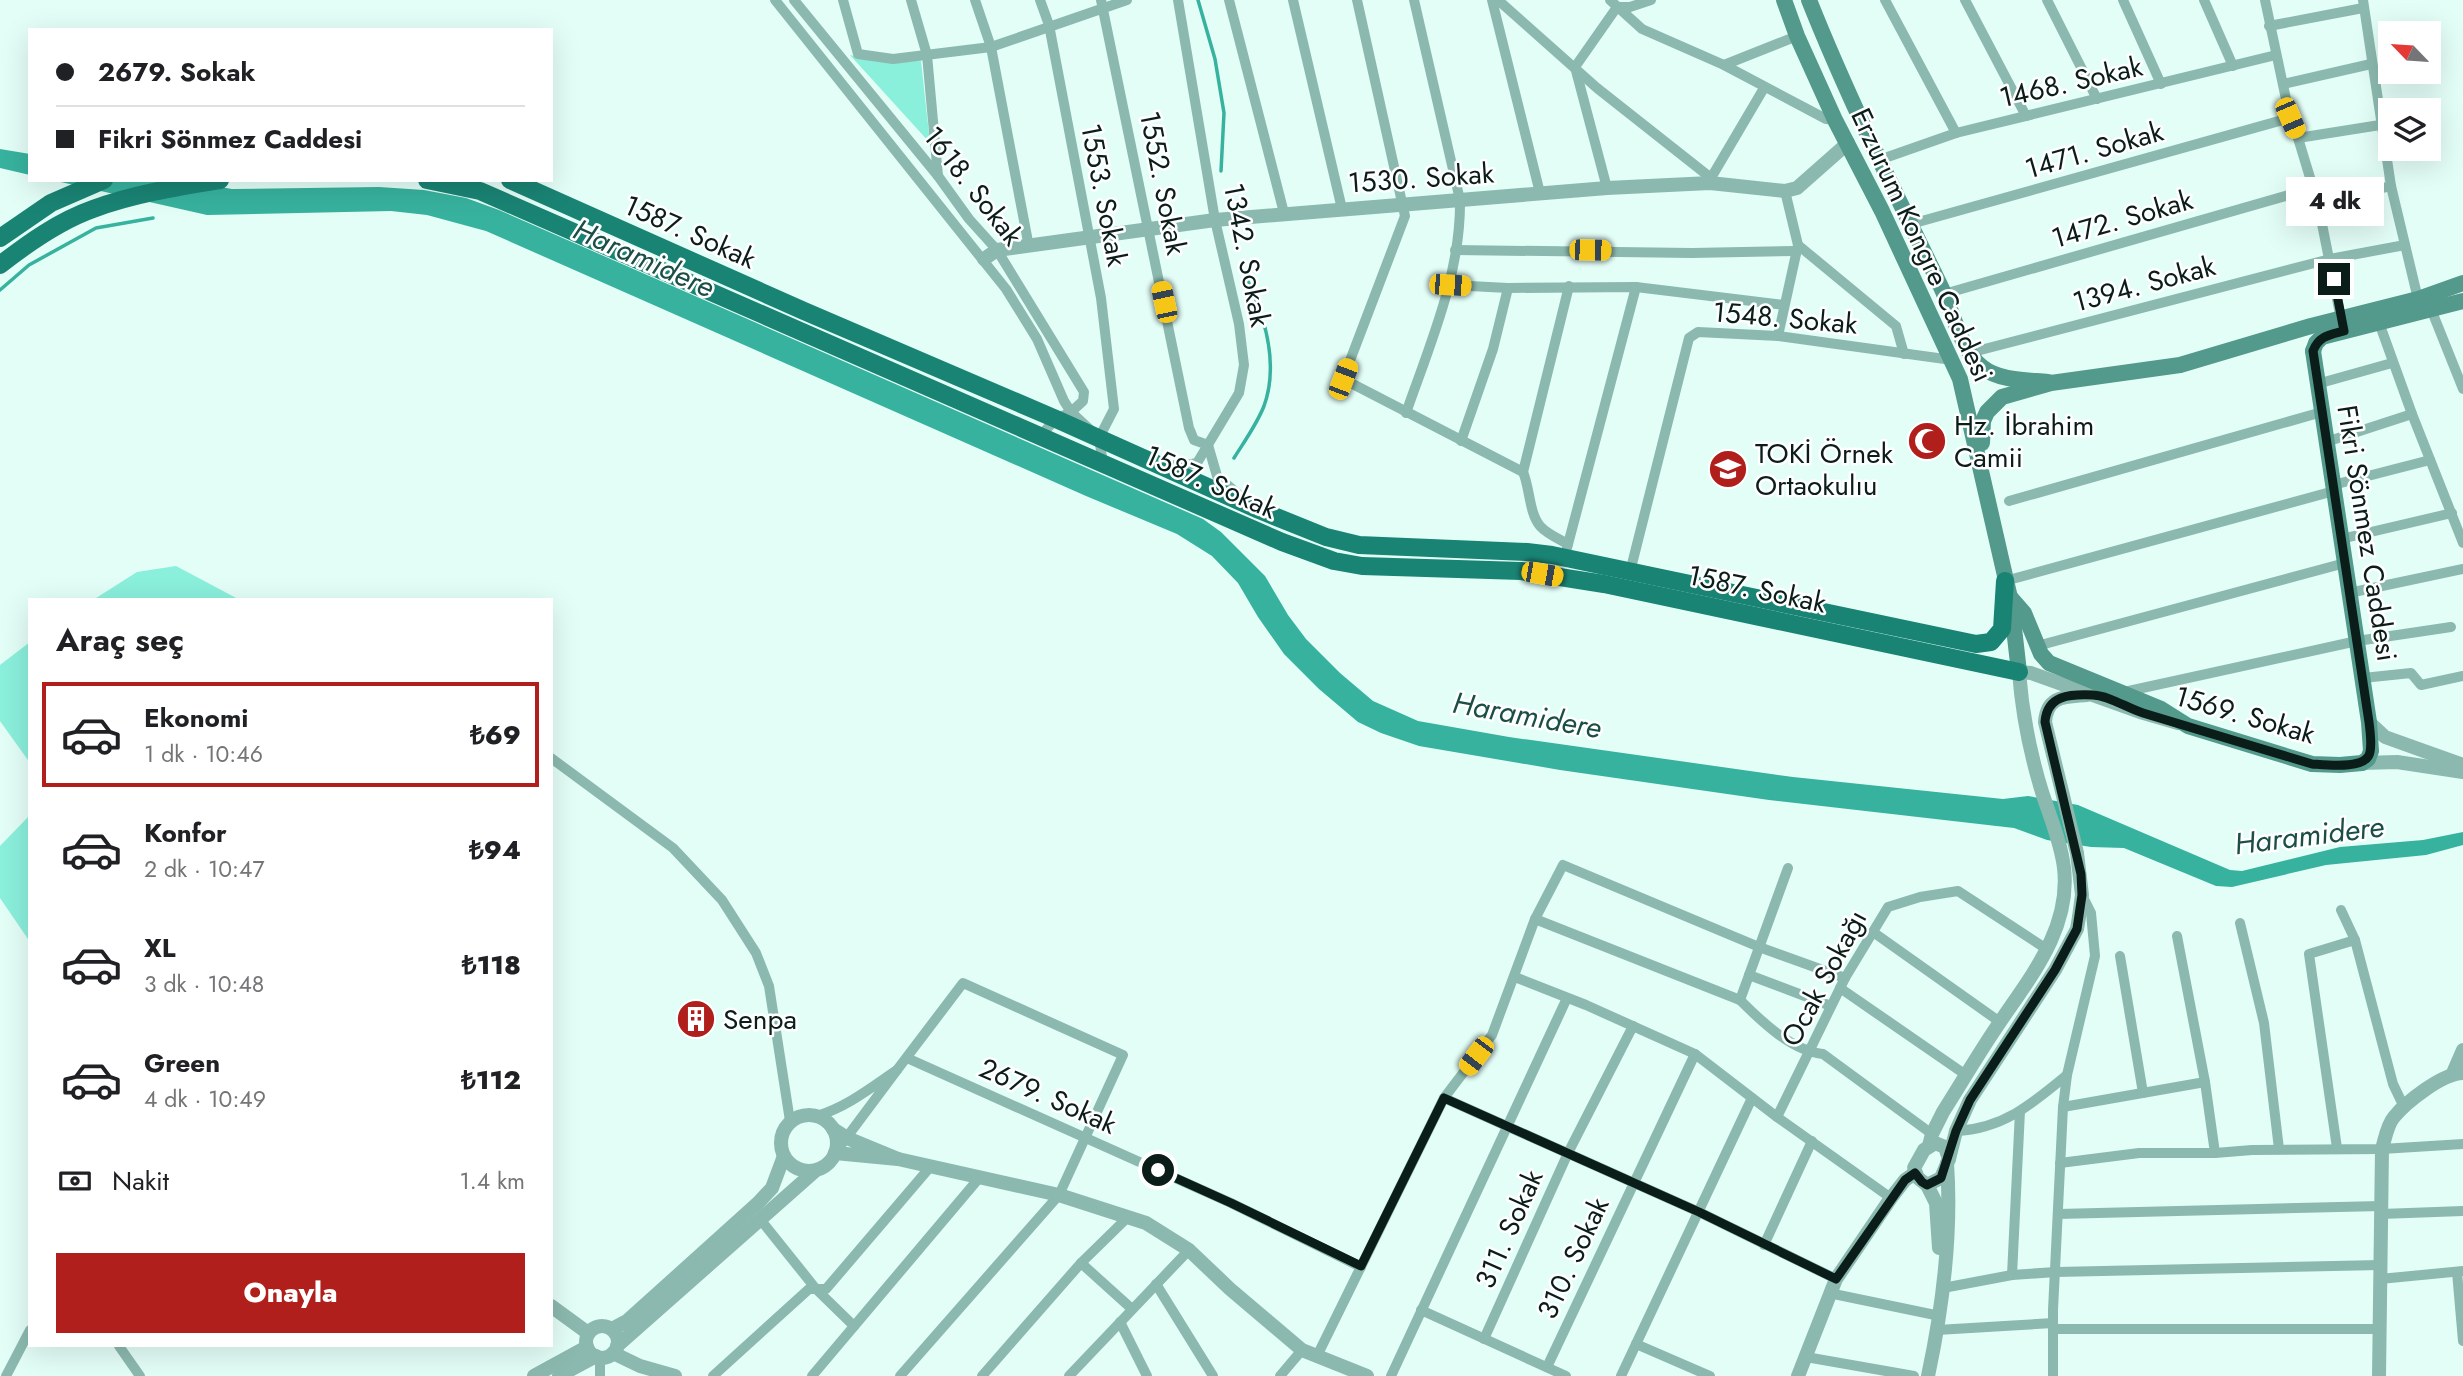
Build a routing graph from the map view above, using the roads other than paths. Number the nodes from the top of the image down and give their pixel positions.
1 (775, 0) edge
2 (794, 0) edge
3 (843, 0) edge
4 (911, 0) edge
5 (975, 0) edge
6 (1040, 0) edge
7 (1127, 0) edge
8 (1178, 0) edge
9 (1229, 0) edge
10 (1293, 0) edge
11 (1357, 0) edge
12 (1414, 0) edge
13 (1492, 0) edge
14 (1498, 0) edge
15 (1651, 0) edge
16 (1784, 0) edge
17 (1809, 0) edge
18 (1885, 0) edge
19 (1965, 0) edge
20 (2048, 0) edge
21 (2123, 0) edge
22 (2204, 0) edge
23 (2265, 0) edge
24 (1102, 4) edge
25 (1614, 4) edge
26 (2363, 4) edge
27 (1049, 25) junction
28 (2269, 26) junction
29 (1797, 36) junction
30 (991, 47) junction
31 (927, 55) junction
32 (2276, 55) junction
33 (2371, 64) junction
34 (1724, 65) junction
35 (2232, 66) junction
36 (1575, 67) junction
37 (2161, 84) junction
38 (2283, 84) junction
39 (1764, 88) junction
40 (2097, 99) junction
41 (2378, 107) edge
42 (2026, 116) junction
43 (2290, 118) junction
44 (1835, 120) junction
45 (2378, 125) edge
46 (1956, 132) junction
47 (2298, 138) junction
48 (1848, 142) junction
49 (1879, 160) junction
50 (2387, 161) edge
51 (938, 176) junction
52 (1710, 180) junction
53 (99, 182) edge
54 (208, 182) edge
55 (437, 182) edge
56 (514, 182) edge
57 (2391, 186) junction
58 (1606, 188) junction
59 (2312, 188) junction
60 (1785, 191) junction
61 (1539, 193) junction
62 (1460, 200) junction
63 (2318, 204) junction
64 (1403, 205) junction
65 (1342, 209) junction
66 (1284, 213) junction
67 (1215, 220) junction
68 (1911, 225) junction
69 (1150, 230) junction
70 (0, 238) edge
71 (1088, 239) junction
72 (2405, 245) junction
73 (1029, 247) junction
74 (1797, 248) junction
75 (997, 250) junction
76 (1455, 250) junction
77 (984, 259) junction
78 (2330, 259) junction
79 (0, 265) edge
80 (2463, 283) edge
81 (1450, 285) junction
82 (1569, 286) junction
83 (1636, 287) junction
84 (1508, 288) junction
85 (1944, 293) junction
86 (2463, 301) edge
87 (2425, 304) junction
88 (1784, 305) junction
89 (2376, 316) junction
90 (2342, 324) junction
91 (1779, 336) junction
92 (2273, 337) junction
93 (2313, 351) junction
94 (1969, 353) junction
95 (1904, 354) junction
96 (1952, 360) junction
97 (2392, 363) junction
98 (2051, 383) junction
99 (2318, 384) junction
100 (2463, 389) edge
101 (2322, 412) junction
102 (1406, 413) junction
103 (2412, 414) junction
104 (1064, 415) junction
105 (1040, 436) junction
106 (1099, 438) junction
107 (1461, 441) junction
108 (2326, 442) junction
109 (1208, 445) junction
110 (2431, 460) junction
111 (1152, 462) junction
112 (1103, 463) junction
113 (1982, 468) junction
114 (1523, 472) junction
115 (2333, 488) junction
116 (2009, 501) dead end
117 (1259, 510) junction
118 (2452, 513) junction
119 (2341, 539) junction
120 (2463, 543) edge
121 (1567, 551) junction
122 (2345, 563) junction
123 (2463, 569) edge
124 (1630, 572) junction
125 (2008, 589) junction
126 (2349, 593) junction
127 (2451, 627) dead end
128 (2357, 641) junction
129 (2037, 646) junction
130 (2019, 671) junction
131 (2461, 677) edge
132 (2362, 678) junction
133 (2463, 690) edge
134 (2123, 692) junction
135 (2096, 695) junction
136 (2369, 722) junction
137 (2188, 726) junction
138 (553, 759) edge
139 (2362, 763) junction
140 (2463, 765) edge
141 (2463, 772) edge
142 (1788, 868) dead end
143 (2082, 895) junction
144 (2341, 910) dead end
145 (1535, 919) junction
146 (2240, 923) dead end
147 (1873, 932) junction
148 (2176, 936) dead end
149 (2355, 940) junction
150 (1759, 947) junction
151 (2048, 950) junction
152 (2120, 956) dead end
153 (1749, 975) junction
154 (1515, 977) junction
155 (1843, 983) junction
156 (1567, 998) junction
157 (1740, 1000) junction
158 (1831, 1006) junction
159 (2000, 1022) junction
160 (1633, 1026) junction
161 (2463, 1050) edge
162 (1809, 1053) junction
163 (1695, 1054) junction
164 (907, 1058) junction
165 (897, 1070) junction
166 (2458, 1073) edge
167 (1966, 1074) junction
168 (2067, 1075) junction
169 (2205, 1082) junction
170 (2143, 1093) junction
171 (1444, 1098) junction
172 (1752, 1098) junction
173 (2063, 1107) junction
174 (2404, 1107) junction
175 (2020, 1111) junction
176 (817, 1116) junction
177 (1777, 1117) junction
178 (790, 1121) junction
179 (1506, 1126) junction
180 (833, 1129) junction
181 (1956, 1131) junction
182 (847, 1138) junction
183 (1084, 1138) junction
184 (1930, 1140) junction
185 (1812, 1141) junction
186 (2463, 1144) edge
187 (2337, 1148) junction
188 (2279, 1149) junction
189 (2382, 1149) junction
190 (835, 1153) junction
191 (1568, 1153) junction
192 (2216, 1153) junction
193 (784, 1156) junction
194 (898, 1159) junction
195 (1948, 1161) junction
196 (2060, 1163) junction
197 (931, 1166) junction
198 (815, 1171) junction
199 (1915, 1173) junction
200 (980, 1177) junction
201 (1634, 1182) junction
202 (1927, 1185) junction
203 (1059, 1195) junction
204 (1891, 1198) junction
205 (2381, 1210) junction
206 (2463, 1211) edge
207 (1699, 1212) junction
208 (2058, 1214) junction
209 (1128, 1217) junction
210 (760, 1219) junction
211 (1764, 1245) junction
212 (1189, 1250) junction
213 (1081, 1263) junction
214 (1361, 1266) junction
215 (2056, 1272) junction
216 (2380, 1272) junction
217 (2460, 1272) edge
218 (2012, 1275) junction
219 (1836, 1279) junction
220 (1156, 1284) junction
221 (1943, 1288) junction
222 (816, 1289) junction
223 (1829, 1293) junction
224 (553, 1308) edge
225 (1132, 1309) junction
226 (1421, 1310) junction
227 (1120, 1322) junction
228 (1938, 1323) junction
229 (854, 1326) junction
230 (2053, 1326) junction
231 (612, 1329) junction
232 (2379, 1329) junction
233 (28, 1334) edge
234 (1484, 1339) junction
235 (2463, 1341) edge
236 (1636, 1344) junction
237 (119, 1347) edge
238 (600, 1349) junction
239 (1302, 1350) junction
240 (1317, 1356) junction
241 (1806, 1357) junction
242 (1547, 1367) junction
243 (6, 1376) edge
244 (140, 1376) edge
245 (534, 1376) edge
246 (559, 1376) edge
247 (600, 1376) edge
248 (675, 1376) edge
249 (713, 1376) edge
250 (812, 1376) edge
251 (900, 1376) edge
252 (982, 1376) edge
253 (1069, 1376) edge
254 (1147, 1376) edge
255 (1213, 1376) edge
256 (1280, 1376) edge
257 (1367, 1376) edge
258 (1391, 1376) edge
259 (1566, 1376) edge
260 (1621, 1376) edge
261 (1710, 1376) edge
262 (1798, 1376) edge
263 (1914, 1376) edge
264 (1928, 1376) edge
265 (2053, 1376) edge
266 (2379, 1376) edge

1 - 77 street, 1618. Sokak
2 - 51 street, 1618. Sokak
3 - 31 street
4 - 31 street
5 - 30 street
6 - 27 street, 1553. Sokak
7 - 24 street
8 - 67 street, 1342. Sokak
9 - 66 street
10 - 65 street
11 - 64 street
12 - 62 street
13 - 61 street
14 - 36 street
15 - 25 street
16 - 29 main road, Erzurum Kongre Caddesi
17 - 49 main road, Erzurum Kongre Caddesi
18 - 46 street
19 - 42 street
20 - 40 street
21 - 37 street
22 - 35 street
23 - 28 street
24 - 27 street
24 - 69 street, 1552. Sokak
25 - 34 street
25 - 36 street
26 - 28 street
26 - 33 street
27 - 30 street
27 - 71 street, 1553. Sokak
28 - 32 street
29 - 34 street
29 - 44 main road, Erzurum Kongre Caddesi
30 - 31 street
30 - 73 street
31 - 51 street
32 - 35 street, 1468. Sokak
32 - 38 street
33 - 38 street
33 - 41 street
34 - 39 street
35 - 37 street, 1468. Sokak
36 - 52 street
36 - 58 street
37 - 40 street, 1468. Sokak
38 - 43 street
39 - 44 street
39 - 52 street
40 - 42 street, 1468. Sokak
42 - 46 street, 1468. Sokak
43 - 47 street
43 - 68 street, 1471. Sokak
44 - 48 main road, Erzurum Kongre Caddesi
45 - 47 street
46 - 49 street, 1468. Sokak
47 - 59 street
48 - 60 street
48 - 96 main road, Erzurum Kongre Caddesi
49 - 68 main road, Erzurum Kongre Caddesi
50 - 57 street
51 - 75 street, 1618. Sokak
52 - 58 street, 1530. Sokak
52 - 60 street, 1530. Sokak
53 - 70 main road
54 - 79 main road
55 - 105 main road, 1587. Sokak
56 - 104 main road, 1587. Sokak
57 - 63 street
57 - 72 street
58 - 61 street, 1530. Sokak
59 - 63 street
59 - 85 street, 1472. Sokak
60 - 74 street
61 - 62 street, 1530. Sokak
62 - 64 street, 1530. Sokak
62 - 76 street
63 - 78 street
64 - 65 street, 1530. Sokak
64 - 102 street
65 - 66 street, 1530. Sokak
66 - 67 street, 1530. Sokak
67 - 69 street, 1530. Sokak
67 - 109 street, 1342. Sokak
68 - 85 main road, Erzurum Kongre Caddesi
69 - 71 street, 1530. Sokak
69 - 109 street, 1552. Sokak
71 - 73 street, 1530. Sokak
71 - 106 street, 1553. Sokak
72 - 78 street, 1394. Sokak
72 - 87 street
73 - 75 street, 1530. Sokak
74 - 76 street
74 - 88 street
74 - 95 street
75 - 77 street, 1530. Sokak
75 - 104 street, 1618. Sokak
76 - 81 street
77 - 104 street, 1618. Sokak
78 - 90 street
78 - 94 street, 1394. Sokak
80 - 87 main road
81 - 84 street
81 - 102 street
82 - 83 street
82 - 84 street
82 - 114 street
83 - 88 street
83 - 121 street
84 - 107 street
85 - 94 main road, Erzurum Kongre Caddesi
86 - 87 main road
87 - 89 main road
87 - 100 street
88 - 91 street
89 - 90 main road
89 - 97 street
90 - 92 main road
90 - 93 main road
91 - 95 street, 1548. Sokak
91 - 124 street, 1548. Sokak
92 - 93 main road
92 - 98 main road
93 - 99 main road, Fikri Sönmez Caddesi
94 - 98 main road
95 - 96 street, 1548. Sokak
96 - 113 main road, Erzurum Kongre Caddesi
97 - 99 street
97 - 103 street
98 - 113 main road
99 - 101 main road, Fikri Sönmez Caddesi
101 - 108 main road, Fikri Sönmez Caddesi
101 - 116 street
102 - 107 street
103 - 108 street
103 - 110 street
104 - 105 street, 1618. Sokak
104 - 106 main road, 1587. Sokak
105 - 112 main road, 1587. Sokak
106 - 111 main road, 1587. Sokak
106 - 112 street
107 - 114 street
108 - 115 main road, Fikri Sönmez Caddesi
109 - 111 street, 1342. Sokak
109 - 117 street, 1552. Sokak
110 - 115 street
110 - 118 street
111 - 117 main road, 1587. Sokak
112 - 130 main road, 1587. Sokak
113 - 125 main road, Erzurum Kongre Caddesi
114 - 121 street
115 - 119 main road, Fikri Sönmez Caddesi
115 - 125 street
117 - 121 main road, 1587. Sokak
118 - 119 street
118 - 120 street
119 - 122 main road, Fikri Sönmez Caddesi
121 - 124 main road, 1587. Sokak
122 - 126 main road, Fikri Sönmez Caddesi
122 - 129 street
123 - 126 street
124 - 125 main road, 1587. Sokak
125 - 129 main road
125 - 130 main road, Erzurum Kongre Caddesi
126 - 128 main road, Fikri Sönmez Caddesi
127 - 128 street
128 - 132 main road, Fikri Sönmez Caddesi
128 - 134 street
129 - 134 main road
130 - 135 street, 1569. Sokak
130 - 151 street, Erzurum Kongre Caddesi
131 - 132 street
131 - 133 street
132 - 136 main road, Fikri Sönmez Caddesi
134 - 137 main road
135 - 137 street, 1569. Sokak
135 - 143 street
136 - 139 main road, Fikri Sönmez Caddesi
136 - 140 street
137 - 139 main road, 1569. Sokak
138 - 178 street
139 - 141 street, 1569. Sokak
142 - 150 street
143 - 168 street
143 - 181 street
144 - 149 street
145 - 150 street
145 - 154 street
145 - 157 street
146 - 188 street
147 - 151 street, Ocak Sokağı
147 - 155 street, Ocak Sokağı
147 - 159 street
148 - 169 street
149 - 174 street
149 - 187 street
150 - 153 street
150 - 155 street
151 - 159 street, Erzurum Kongre Caddesi
152 - 170 street
153 - 157 street
153 - 158 street
154 - 156 street
154 - 171 street
155 - 158 street, Ocak Sokağı
155 - 167 street
156 - 160 street
156 - 179 street
157 - 162 street
158 - 162 street, Ocak Sokağı
159 - 167 street, Erzurum Kongre Caddesi
160 - 163 street
160 - 191 street, 311. Sokak
161 - 166 street
162 - 177 street, Ocak Sokağı
162 - 184 street
163 - 172 street
163 - 201 street, 310. Sokak
164 - 165 street
164 - 183 street, 2679. Sokak
164 - 183 street
165 - 176 street
165 - 182 street
166 - 174 street
167 - 184 street, Erzurum Kongre Caddesi
168 - 173 street
168 - 175 street
169 - 170 street
169 - 192 street
170 - 173 street
171 - 179 street
171 - 214 street
172 - 177 street
172 - 207 street
173 - 196 street
174 - 189 street
175 - 181 street
175 - 218 street
176 - 178 street
176 - 180 street
177 - 185 street
178 - 193 street
179 - 191 street
179 - 226 street
180 - 182 street
180 - 190 street
181 - 195 street
182 - 190 street
182 - 194 street
183 - 203 street
183 - 214 street, 2679. Sokak
184 - 195 street
184 - 199 street
185 - 204 street
185 - 211 street
186 - 189 street
187 - 188 street
187 - 189 street
188 - 192 street
189 - 205 street
190 - 194 street
190 - 198 street
191 - 201 street
191 - 234 street, 311. Sokak
192 - 196 street
193 - 198 street
193 - 231 street
194 - 197 street
195 - 202 street
195 - 221 street
196 - 208 street
197 - 200 street
197 - 222 street
198 - 210 street
199 - 202 street
199 - 204 street
200 - 203 street
200 - 229 street
201 - 207 street
201 - 242 street, 310. Sokak
202 - 221 street
203 - 209 street
203 - 251 street
204 - 219 street
205 - 206 street
205 - 208 street
205 - 216 street
207 - 211 street
207 - 236 street
208 - 215 street
209 - 212 street
209 - 213 street
210 - 222 street
210 - 238 street
211 - 219 street
212 - 220 street
212 - 239 street
213 - 225 street
213 - 252 street
214 - 240 street
215 - 216 street
215 - 218 street
215 - 230 street
216 - 217 street
216 - 232 street
217 - 235 street
218 - 221 street
219 - 223 street
220 - 225 street
220 - 255 street
221 - 228 street
222 - 229 street
222 - 249 street
223 - 228 street
223 - 241 street
224 - 238 street
225 - 227 street
226 - 234 street
226 - 258 street
227 - 253 street
227 - 254 street
228 - 230 street
228 - 264 street
229 - 250 street
230 - 232 street
230 - 265 street
231 - 238 street
231 - 238 street
232 - 266 street
233 - 243 street
234 - 242 street
236 - 260 street
236 - 261 street
237 - 244 street
238 - 245 street
238 - 246 street
238 - 247 street
238 - 248 street
239 - 240 street
239 - 256 street
240 - 257 street
241 - 262 street
241 - 263 street
242 - 259 street

